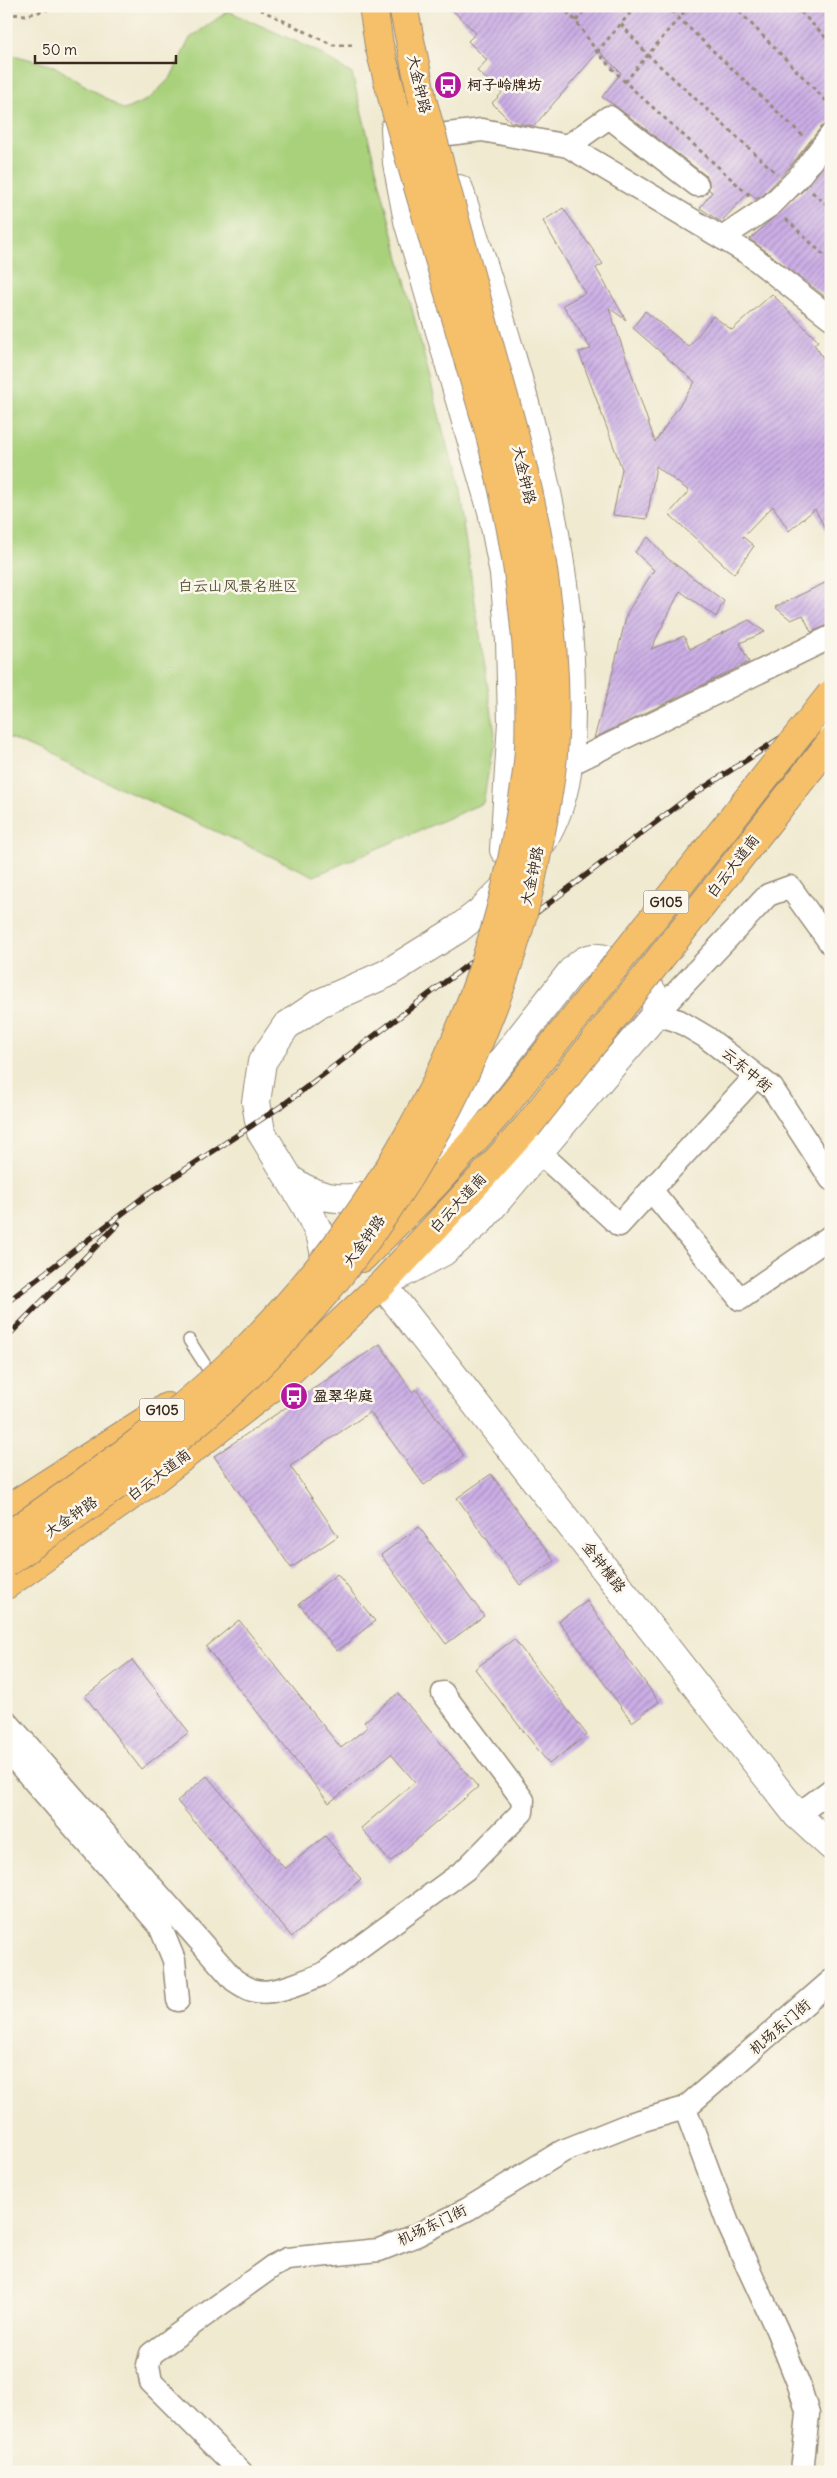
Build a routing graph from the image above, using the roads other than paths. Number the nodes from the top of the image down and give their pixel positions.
1 (372, 6) edge
2 (403, 6) edge
3 (423, 103) junction
4 (394, 104) junction
5 (439, 135) junction
6 (825, 143) edge
7 (568, 146) junction
8 (697, 185) dead end
9 (722, 238) junction
10 (831, 318) edge
11 (831, 637) edge
12 (831, 694) edge
13 (831, 742) edge
14 (570, 764) junction
15 (481, 911) junction
16 (831, 944) edge
17 (656, 1014) junction
18 (756, 1076) junction
19 (539, 1152) junction
20 (289, 1178) junction
21 (831, 1179) edge
22 (402, 1190) junction
23 (651, 1190) junction
24 (831, 1236) edge
25 (382, 1284) junction
26 (313, 1302) junction
27 (189, 1340) dead end
28 (213, 1377) junction
29 (6, 1510) edge
30 (6, 1537) edge
31 (6, 1563) edge
32 (6, 1584) edge
33 (443, 1694) dead end
34 (6, 1721) edge
35 (6, 1749) edge
36 (831, 1790) edge
37 (797, 1815) junction
38 (831, 1846) edge
39 (831, 1981) edge
40 (178, 2000) dead end
41 (684, 2108) junction
42 (241, 2472) edge
43 (802, 2472) edge

1 - 4 main road, 大金钟路
2 - 3 main road, 大金钟路
3 - 5 street
3 - 31 main road, 大金钟路, bridge
4 - 15 street
4 - 30 main road, 大金钟路, bridge
5 - 7 street
5 - 14 street
6 - 9 street
7 - 8 street
7 - 9 street
9 - 10 street
11 - 14 street
12 - 26 main road, 白云大道南 / G105, bridge
13 - 25 main road, 白云大道南 / G105, bridge
14 - 15 street
15 - 20 street
16 - 17 street
17 - 18 street, 云东中街
17 - 19 street
17 - 22 street
18 - 21 street, 云东中街
18 - 23 street
19 - 23 street
19 - 25 street
20 - 22 street
20 - 26 street
22 - 26 street
23 - 24 street
25 - 32 main road, 白云大道南 / G105
25 - 37 street, 金钟横路
26 - 28 main road, 白云大道南 / G105
27 - 28 lane
28 - 29 main road, 白云大道南 / G105
33 - 34 street
35 - 40 street
36 - 37 street
37 - 38 street, 金钟横路
39 - 41 street, 机场东门街
41 - 42 street, 机场东门街
41 - 43 street

